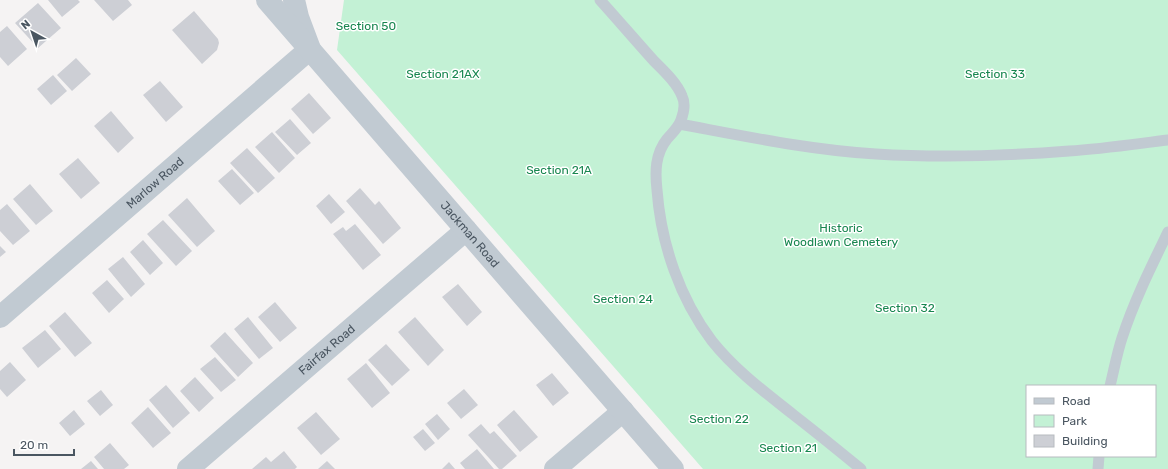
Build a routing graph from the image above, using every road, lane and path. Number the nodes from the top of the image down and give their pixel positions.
1 (267, 0) edge
2 (294, 0) edge
3 (600, 0) edge
4 (310, 49) junction
5 (679, 124) junction
6 (1168, 140) edge
7 (466, 230) junction
8 (1168, 232) edge
9 (0, 317) edge
10 (1110, 385) edge
11 (623, 411) junction
12 (1099, 457) edge
13 (188, 469) edge
14 (555, 469) edge
15 (673, 469) edge
16 (861, 469) edge
17 (1098, 469) edge

1 - 4 street, Jackman Road
2 - 4 street
3 - 5 lane
4 - 7 street, Jackman Road
4 - 9 street, Marlow Road
5 - 6 lane
5 - 16 lane
7 - 11 street, Jackman Road
7 - 13 street, Fairfax Road
8 - 10 lane
11 - 14 street
11 - 15 street, Jackman Road
12 - 17 lane

